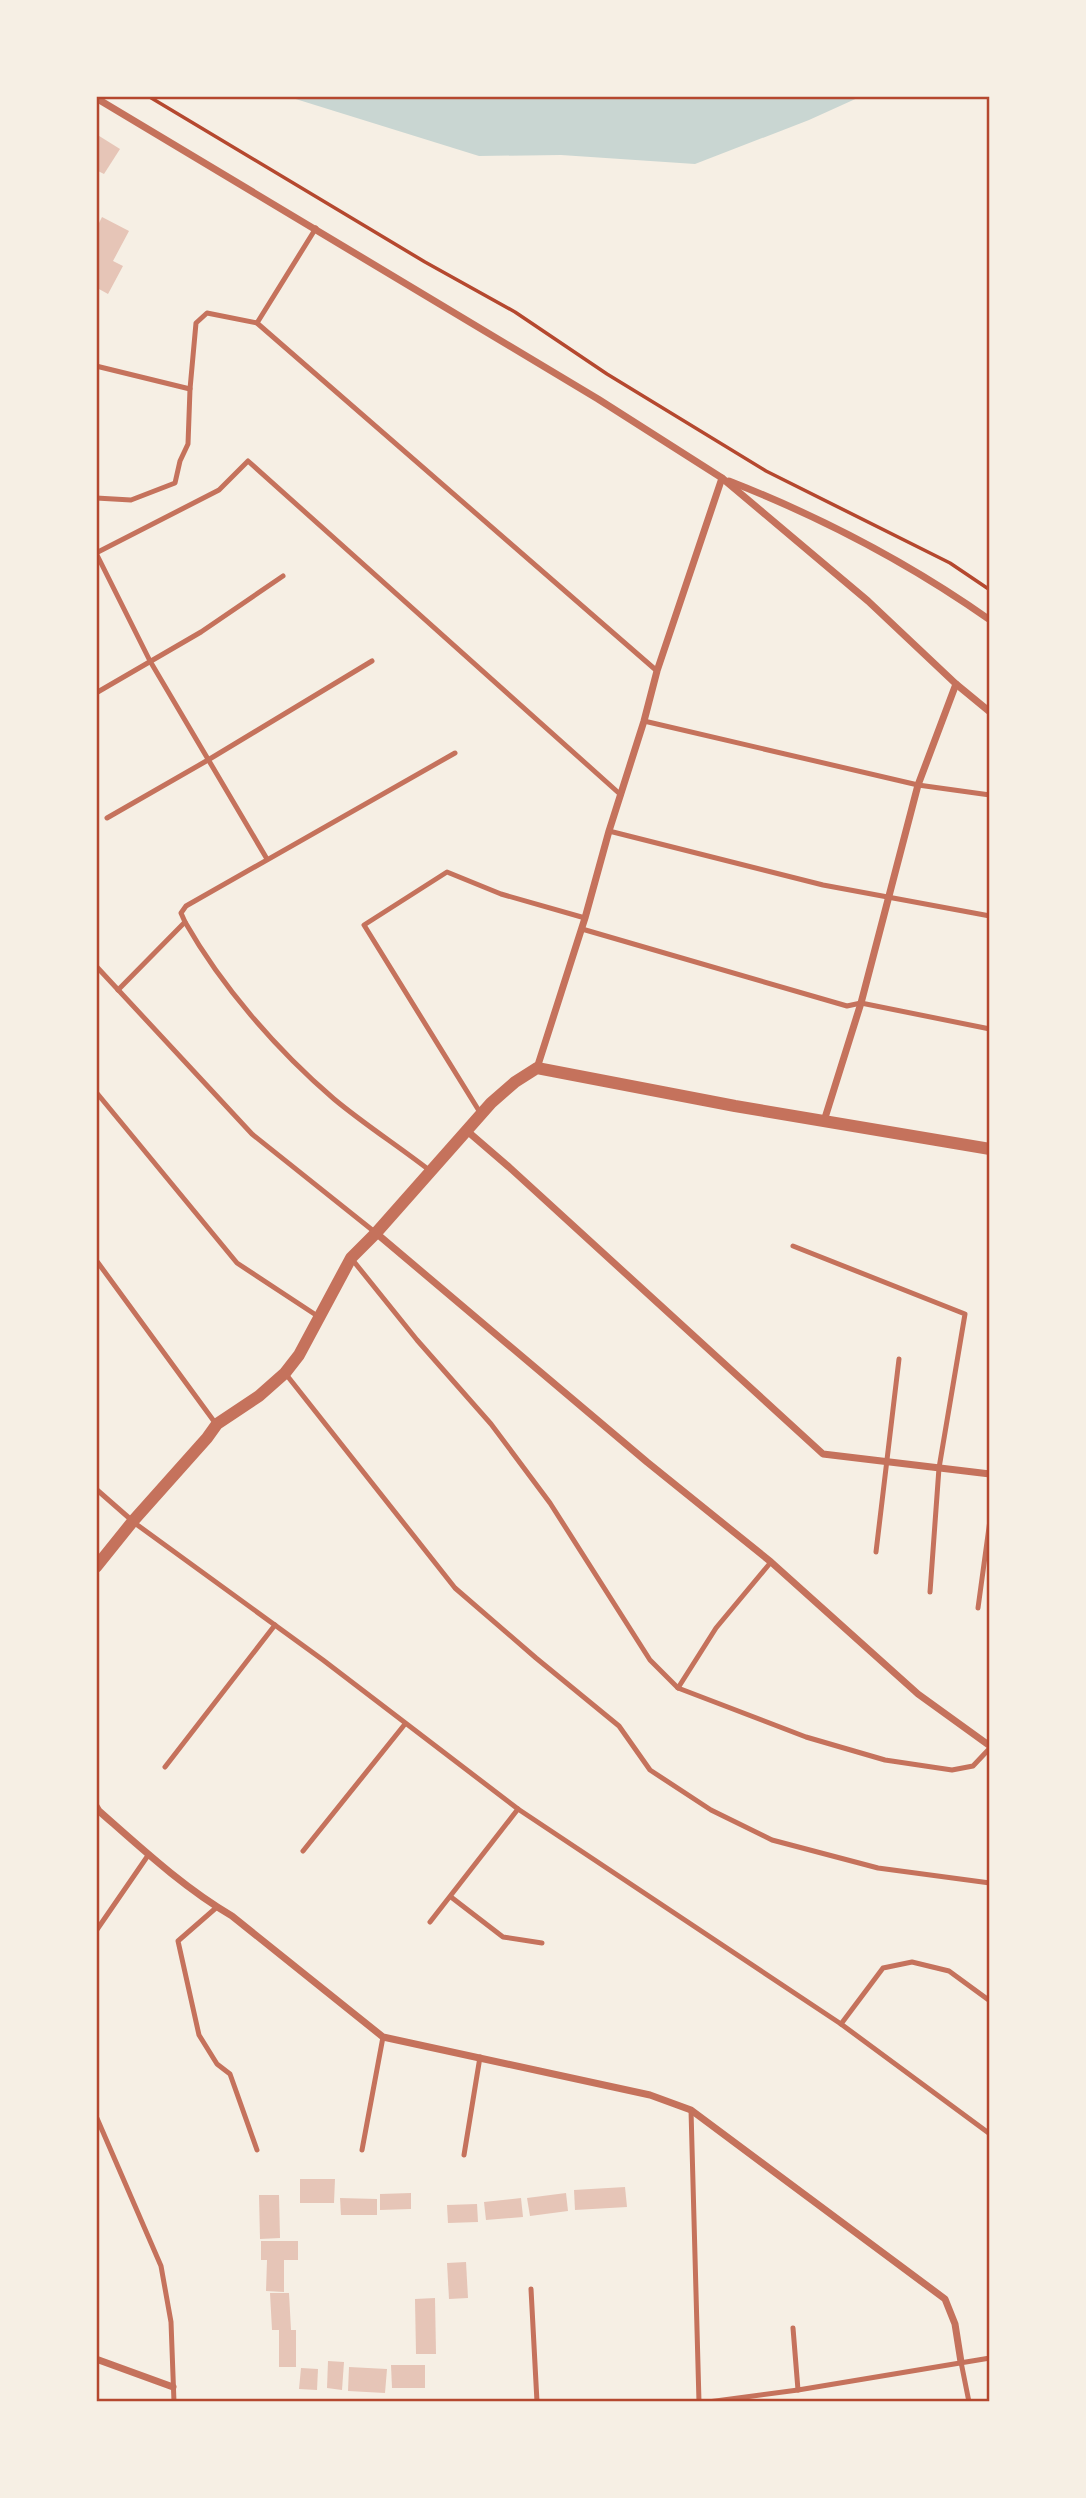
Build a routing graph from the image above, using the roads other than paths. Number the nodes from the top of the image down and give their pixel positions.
1 (96, 98) edge
2 (316, 229) junction
3 (257, 323) junction
4 (96, 366) edge
5 (190, 390) junction
6 (722, 478) junction
7 (96, 498) edge
8 (96, 553) edge
9 (283, 576) dead end
10 (990, 620) edge
11 (150, 661) junction
12 (372, 661) dead end
13 (657, 671) junction
14 (956, 684) junction
15 (96, 693) edge
16 (990, 712) edge
17 (644, 721) junction
18 (454, 753) dead end
19 (208, 761) junction
20 (918, 785) junction
21 (621, 795) junction
22 (990, 795) edge
23 (107, 818) dead end
24 (609, 831) junction
25 (267, 859) junction
26 (889, 898) junction
27 (990, 916) edge
28 (585, 918) junction
29 (185, 922) junction
30 (582, 929) junction
31 (96, 967) edge
32 (118, 990) junction
33 (861, 1003) junction
34 (990, 1029) edge
35 (537, 1068) junction
36 (96, 1092) edge
37 (481, 1114) junction
38 (824, 1121) junction
39 (465, 1130) junction
40 (990, 1149) edge
41 (429, 1170) junction
42 (376, 1233) junction
43 (793, 1246) dead end
44 (351, 1258) junction
45 (96, 1260) edge
46 (319, 1317) junction
47 (900, 1359) dead end
48 (285, 1373) junction
49 (217, 1424) junction
50 (887, 1462) junction
51 (939, 1468) junction
52 (990, 1474) edge
53 (96, 1489) edge
54 (990, 1520) edge
55 (133, 1521) junction
56 (876, 1552) dead end
57 (771, 1562) junction
58 (96, 1567) edge
59 (930, 1592) dead end
60 (978, 1608) dead end
61 (275, 1625) junction
62 (678, 1688) junction
63 (405, 1724) junction
64 (990, 1747) edge
65 (165, 1767) dead end
66 (96, 1807) edge
67 (518, 1809) junction
68 (303, 1851) dead end
69 (149, 1854) junction
70 (990, 1883) edge
71 (451, 1897) junction
72 (217, 1907) junction
73 (429, 1922) dead end
74 (96, 1931) edge
75 (542, 1943) dead end
76 (990, 2001) edge
77 (841, 2024) junction
78 (383, 2037) junction
79 (480, 2057) junction
80 (691, 2110) junction
81 (96, 2116) edge
82 (990, 2134) edge
83 (257, 2150) dead end
84 (362, 2150) dead end
85 (464, 2155) dead end
86 (531, 2289) dead end
87 (793, 2328) dead end
88 (96, 2358) edge
89 (990, 2358) edge
90 (961, 2362) junction
91 (173, 2387) junction
92 (798, 2390) junction
93 (174, 2402) edge
94 (537, 2402) edge
95 (699, 2402) edge
96 (708, 2402) edge
97 (969, 2402) edge

1 - 2 street
2 - 3 lane
2 - 6 street
3 - 5 lane
3 - 13 lane
4 - 5 lane
5 - 7 lane
6 - 10 street
6 - 13 street
6 - 14 street
8 - 11 lane
8 - 21 lane
9 - 11 lane
11 - 15 lane
11 - 19 lane
12 - 19 lane
13 - 17 street
14 - 16 street
14 - 20 street
17 - 20 lane
17 - 21 street
18 - 25 lane
19 - 23 lane
19 - 25 lane
20 - 22 lane
20 - 26 street
21 - 24 street
24 - 26 lane
24 - 28 street
25 - 29 lane
26 - 27 lane
26 - 33 street
28 - 30 street
28 - 37 lane
29 - 32 lane
29 - 41 lane
30 - 33 lane
30 - 35 street
31 - 32 lane
32 - 42 lane
33 - 34 lane
33 - 38 street
35 - 37 street
35 - 38 street
36 - 46 lane
37 - 39 street
38 - 40 street
39 - 41 street
39 - 50 street
41 - 42 street
42 - 44 street
42 - 57 street
43 - 51 lane
44 - 46 street
44 - 62 lane
45 - 49 lane
46 - 48 street
47 - 50 lane
48 - 49 street
48 - 70 lane
49 - 55 street
50 - 51 street
50 - 56 lane
51 - 52 street
51 - 59 lane
53 - 55 lane
54 - 60 lane
55 - 58 street
55 - 61 lane
57 - 62 lane
57 - 64 street
61 - 63 lane
61 - 65 lane
62 - 64 lane
63 - 67 lane
63 - 68 lane
66 - 69 street
67 - 71 lane
67 - 77 lane
69 - 72 street
69 - 74 lane
71 - 73 lane
71 - 75 lane
72 - 78 street
72 - 83 lane
76 - 77 lane
77 - 82 lane
78 - 79 street
78 - 84 lane
79 - 80 street
79 - 85 lane
80 - 90 street
80 - 95 lane
81 - 91 lane
86 - 94 lane
87 - 92 lane
88 - 91 street
89 - 90 lane
90 - 92 lane
90 - 97 lane
91 - 93 lane
92 - 96 lane

